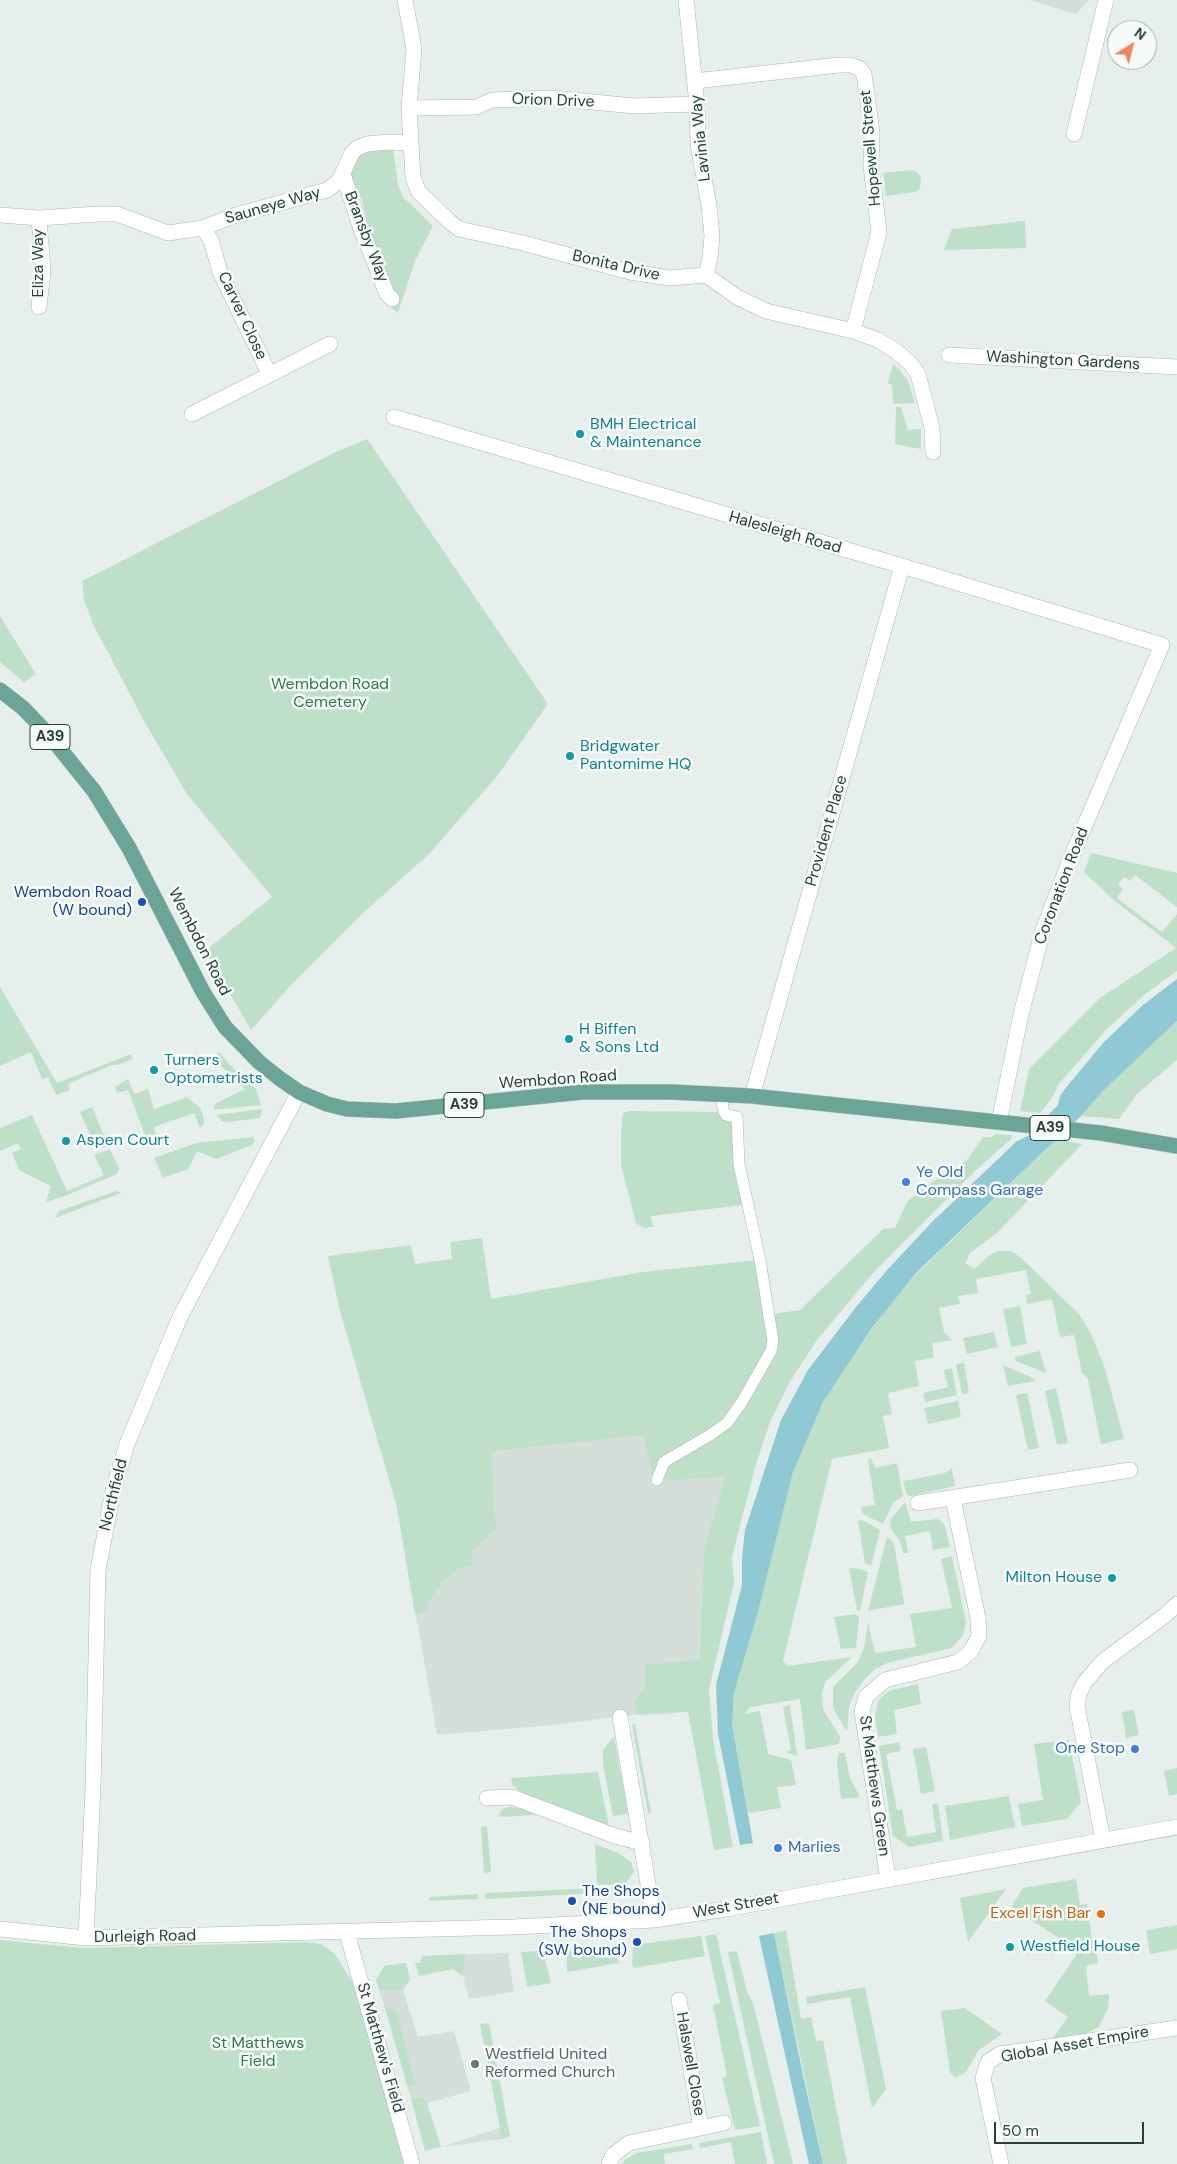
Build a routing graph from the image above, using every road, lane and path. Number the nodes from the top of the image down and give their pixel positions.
1 (404, 0) edge
2 (686, 0) edge
3 (1106, 0) edge
4 (695, 81) junction
5 (697, 104) junction
6 (409, 108) junction
7 (1074, 134) dead end
8 (410, 143) junction
9 (343, 174) junction
10 (0, 215) edge
11 (39, 218) junction
12 (203, 228) junction
13 (706, 275) junction
14 (392, 298) dead end
15 (39, 307) dead end
16 (853, 331) junction
17 (330, 344) dead end
18 (949, 355) dead end
19 (1177, 367) edge
20 (269, 373) junction
21 (192, 414) dead end
22 (394, 417) dead end
23 (933, 452) dead end
24 (902, 566) junction
25 (1156, 660) joint
26 (0, 690) edge
27 (299, 1092) junction
28 (722, 1094) junction
29 (752, 1096) junction
30 (999, 1122) junction
31 (1177, 1146) edge
32 (1130, 1470) dead end
33 (657, 1480) dead end
34 (954, 1499) junction
35 (918, 1504) dead end
36 (1177, 1604) edge
37 (620, 1717) dead end
38 (487, 1798) dead end
39 (1177, 1827) edge
40 (1103, 1840) junction
41 (642, 1843) junction
42 (888, 1879) junction
43 (654, 1920) junction
44 (0, 1928) edge
45 (347, 1933) junction
46 (290, 1934) joint
47 (86, 1938) junction
48 (679, 2000) dead end
49 (1177, 2028) edge
50 (724, 2123) dead end
51 (701, 2128) junction
52 (412, 2164) edge
53 (609, 2164) edge
54 (1001, 2164) edge

1 - 6 street, Bonita Drive
2 - 4 street, Lavinia Way
3 - 7 street
4 - 5 street, Lavinia Way
4 - 16 street, Hopewell Street
5 - 6 street, Orion Drive
5 - 13 street, Lavinia Way
6 - 8 street, Bonita Drive
8 - 9 street, Sauneye Way
8 - 13 street, Bonita Drive
9 - 12 street, Sauneye Way
9 - 14 street, Bransby Way
10 - 11 street
11 - 12 street
11 - 15 street, Eliza Way
12 - 20 street, Carver Close
13 - 16 street
16 - 23 street
17 - 20 street, Carver Close
18 - 19 street, Washington Gardens
20 - 21 street, Carver Close
22 - 24 street, Halesleigh Road
24 - 25 street, Halesleigh Road
24 - 29 street, Provident Place
25 - 30 street, Coronation Road
26 - 27 main road, Wembdon Road / A39
27 - 28 main road, Wembdon Road / A39
27 - 47 street, Northfield
28 - 29 main road, Wembdon Road / A39
28 - 33 street
29 - 30 main road, Wembdon Road / A39
30 - 31 main road, Wembdon Road / A39
32 - 34 street
34 - 35 street
34 - 42 street, St Matthews Green
36 - 40 street
37 - 41 street
38 - 41 street
39 - 40 street, West Street
40 - 42 street, West Street
41 - 43 street
42 - 43 street, West Street
43 - 45 street, West Street
44 - 47 street, Durleigh Road
45 - 46 street, West Street
45 - 52 street, St Matthew's Field
46 - 47 street, Durleigh Road
48 - 51 street, Halswell Close
49 - 54 street, Global Asset Empire
50 - 51 street, Halswell Close
51 - 53 street, Halswell Close

